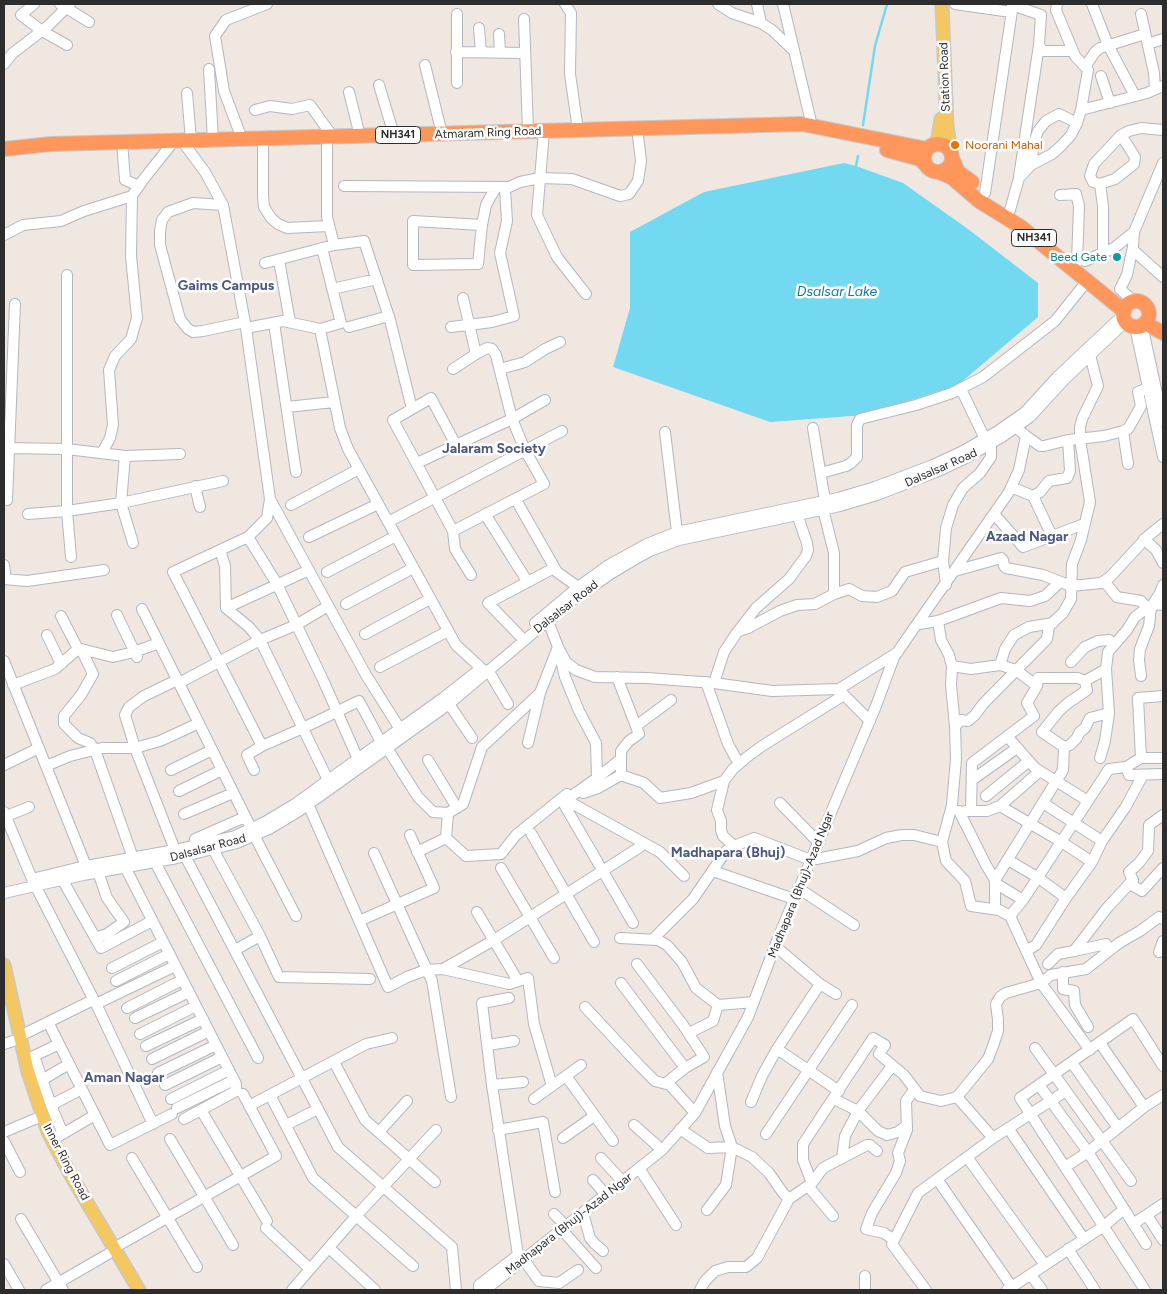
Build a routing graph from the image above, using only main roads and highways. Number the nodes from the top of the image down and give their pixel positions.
1 (936, 4) edge
2 (942, 4) edge
3 (767, 125) junction
4 (29, 146) junction
5 (932, 146) junction
6 (4, 149) edge
7 (4, 154) edge
8 (952, 155) junction
9 (925, 164) junction
10 (939, 172) junction
11 (1135, 316) junction
12 (1163, 324) edge
13 (1163, 333) edge
14 (4, 965) edge
15 (4, 1001) edge
16 (12, 1040) edge
17 (111, 1251) junction
18 (130, 1290) edge
19 (139, 1290) edge

1 - 5 main road, Station Road
2 - 8 main road, Station Road
3 - 4 highway, Atmaram Ring Road / NH341
3 - 5 highway, Atmaram Ring Road / NH341
3 - 9 highway, Atmaram Ring Road / NH341
4 - 6 highway, Atmaram Ring Road / NH341
4 - 7 highway, Atmaram Ring Road / NH341
5 - 8 highway, NH341
5 - 9 highway
8 - 10 highway
8 - 11 highway, NH341
9 - 10 highway, NH341
10 - 11 highway, NH341
11 - 12 highway, NH341
11 - 13 highway, NH341
14 - 16 main road, Inner Ring Road
15 - 16 main road, Inner Ring Road
16 - 17 main road, Inner Ring Road
16 - 17 main road, Inner Ring Road
17 - 18 main road, Inner Ring Road
17 - 19 main road, Inner Ring Road

